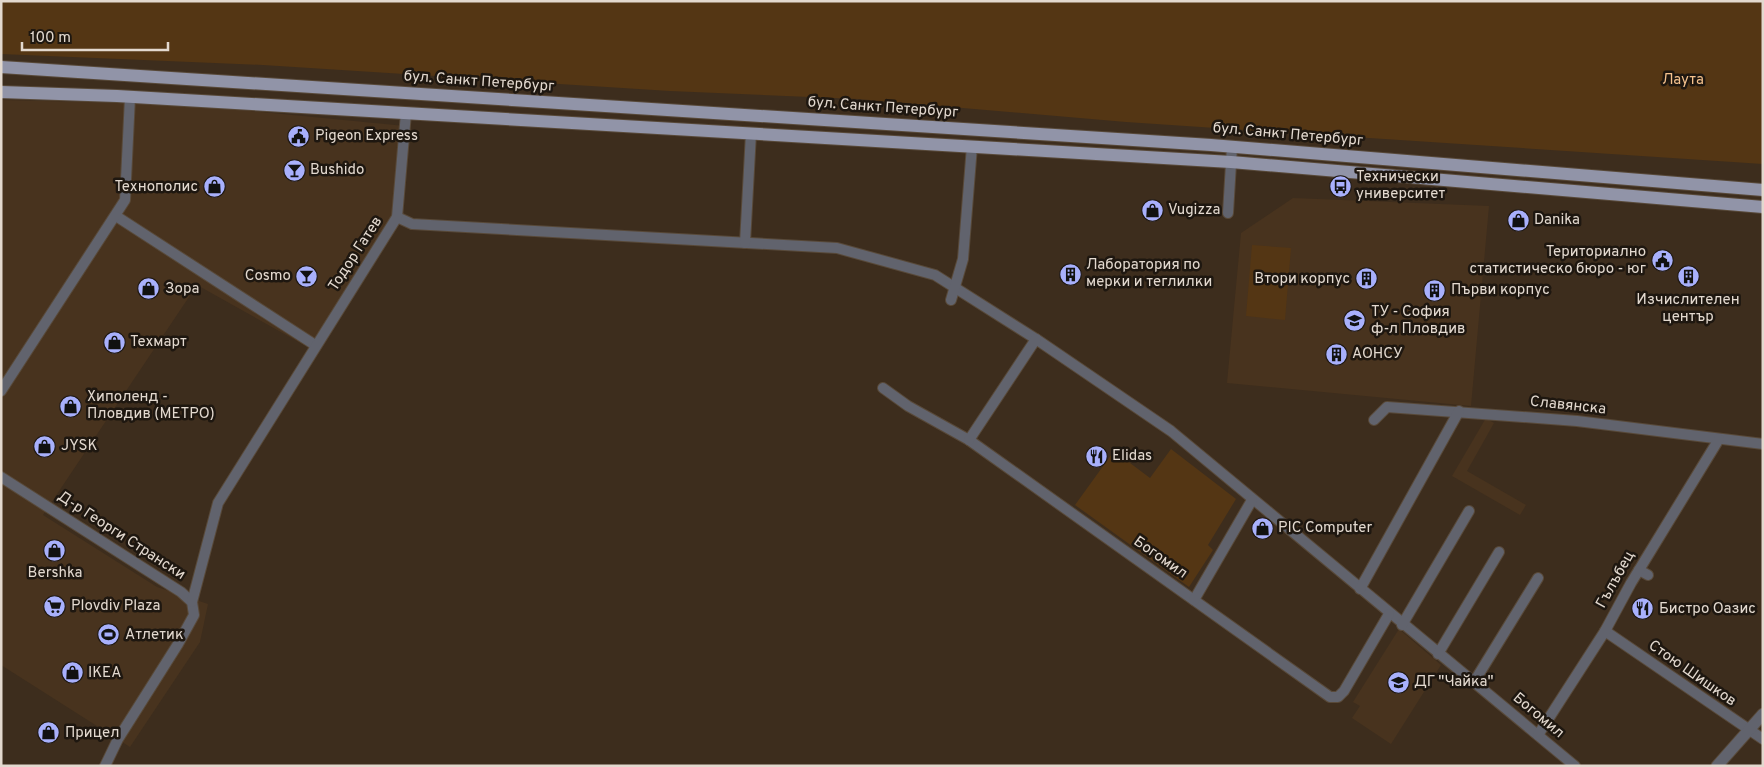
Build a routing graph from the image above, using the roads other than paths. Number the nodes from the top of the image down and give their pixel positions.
1 (1, 67) edge
2 (1, 92) edge
3 (130, 97) junction
4 (406, 113) junction
5 (750, 133) junction
6 (972, 146) junction
7 (1232, 147) junction
8 (1231, 162) junction
9 (1763, 190) edge
10 (1763, 207) edge
11 (1228, 213) dead end
12 (116, 216) junction
13 (397, 217) junction
14 (745, 243) junction
15 (956, 288) junction
16 (951, 300) dead end
17 (1036, 339) junction
18 (316, 345) junction
19 (883, 388) dead end
20 (1, 391) edge
21 (1459, 411) junction
22 (1374, 420) dead end
23 (1719, 439) junction
24 (969, 440) junction
25 (1763, 444) edge
26 (1, 477) edge
27 (1252, 500) junction
28 (1470, 511) dead end
29 (1499, 552) dead end
30 (1538, 578) dead end
31 (1360, 589) junction
32 (1194, 600) junction
33 (192, 602) junction
34 (1389, 614) junction
35 (1402, 624) junction
36 (1605, 632) junction
37 (1438, 654) junction
38 (1474, 682) junction
39 (1763, 714) edge
40 (1748, 731) junction
41 (1538, 736) junction
42 (1763, 739) edge
43 (105, 766) edge
44 (1575, 766) edge
45 (1717, 766) edge

1 - 7 main road, бул. Санкт Петербург
2 - 3 main road, бул. Санкт Петербург
3 - 4 main road, бул. Санкт Петербург
3 - 12 street
4 - 5 main road, бул. Санкт Петербург
4 - 13 street, Тодор Гатев
5 - 6 main road, бул. Санкт Петербург
5 - 14 street
6 - 8 main road, бул. Санкт Петербург
6 - 15 street
7 - 8 street
7 - 9 main road, бул. Санкт Петербург
8 - 10 main road, бул. Санкт Петербург
8 - 11 street
12 - 18 street
12 - 20 street
13 - 14 street, Богомил
13 - 18 street, Тодор Гатев
14 - 15 street, Богомил
15 - 16 street
15 - 17 street, Богомил
17 - 24 street
17 - 27 street, Богомил
18 - 33 street, Тодор Гатев
19 - 24 street, Богомил
21 - 22 street, Славянска
21 - 23 street, Славянска
21 - 31 street
23 - 25 street, Славянска
23 - 36 street, Гълъбец
24 - 32 street, Богомил
26 - 33 street, Д-р Георги Странски
27 - 31 street, Богомил
27 - 32 street
28 - 35 street
29 - 37 street
30 - 38 street
31 - 34 street, Богомил
32 - 34 street, Богомил
33 - 43 street, Д-р Георги Странски
34 - 35 street, Богомил
35 - 37 street, Богомил
36 - 40 street, Стою Шишков
36 - 41 street, Гълъбец
37 - 38 street, Богомил
38 - 41 street, Богомил
39 - 40 street
40 - 42 street, Стою Шишков
40 - 45 street
41 - 44 street, Богомил

